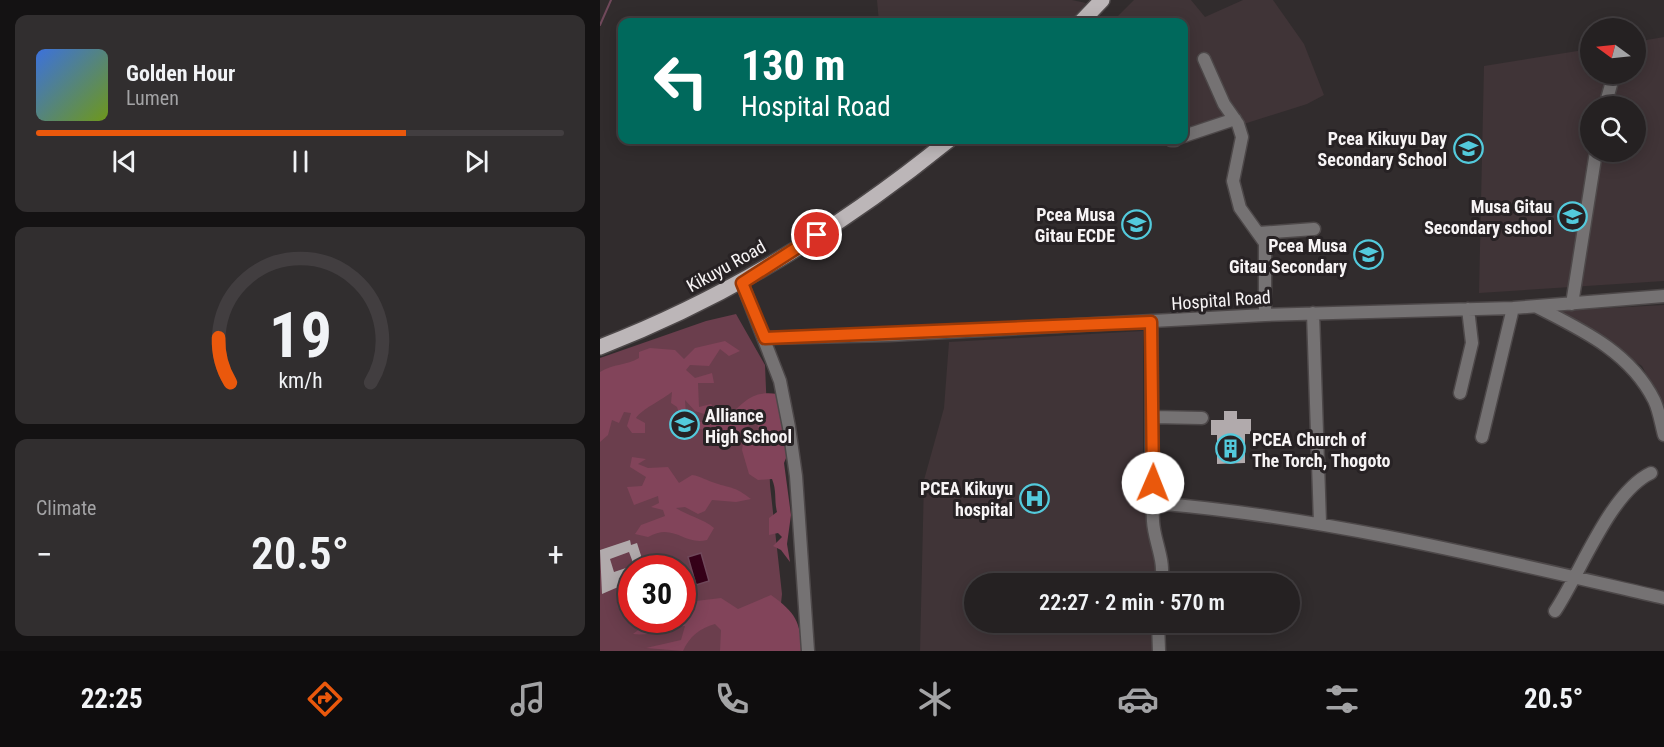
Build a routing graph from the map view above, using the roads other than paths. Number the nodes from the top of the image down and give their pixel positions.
1 (1102, 0) edge
2 (1085, 18) edge
3 (1204, 59) dead end
4 (1235, 119) junction
5 (1188, 135) edge
6 (944, 144) edge
7 (1594, 162) edge
8 (1314, 230) dead end
9 (1259, 233) junction
10 (742, 283) junction
11 (1664, 296) edge
12 (1572, 304) junction
13 (1536, 306) junction
14 (1513, 308) junction
15 (1468, 309) junction
16 (1313, 313) junction
17 (1265, 315) junction
18 (1151, 322) junction
19 (765, 338) junction
20 (600, 347) edge
21 (1460, 393) dead end
22 (1153, 417) junction
23 (1203, 418) dead end
24 (1664, 435) edge
25 (1482, 437) dead end
26 (1651, 473) dead end
27 (1153, 503) junction
28 (1320, 523) junction
29 (1164, 573) edge
30 (1576, 578) junction
31 (1664, 598) edge
32 (1555, 611) dead end
33 (1158, 633) edge
34 (808, 651) edge
35 (1159, 651) edge

1 - 2 main road
3 - 4 street
4 - 5 street
4 - 9 street
6 - 10 main road, Kikuyu Road
7 - 12 street
8 - 9 street
9 - 17 street
10 - 19 street
10 - 20 main road, Kikuyu Road
11 - 12 street, Hospital Road
12 - 13 street, Hospital Road
13 - 14 street, Hospital Road
13 - 24 street
14 - 15 street, Hospital Road
14 - 25 street
15 - 16 street, Hospital Road
15 - 21 street
16 - 17 street, Hospital Road
16 - 28 street
17 - 18 street, Hospital Road
18 - 19 street, Hospital Road
18 - 22 street
19 - 34 street
22 - 23 street
22 - 27 street
26 - 30 street
27 - 28 street
27 - 29 street
28 - 30 street
30 - 31 street
30 - 32 street
33 - 35 street

